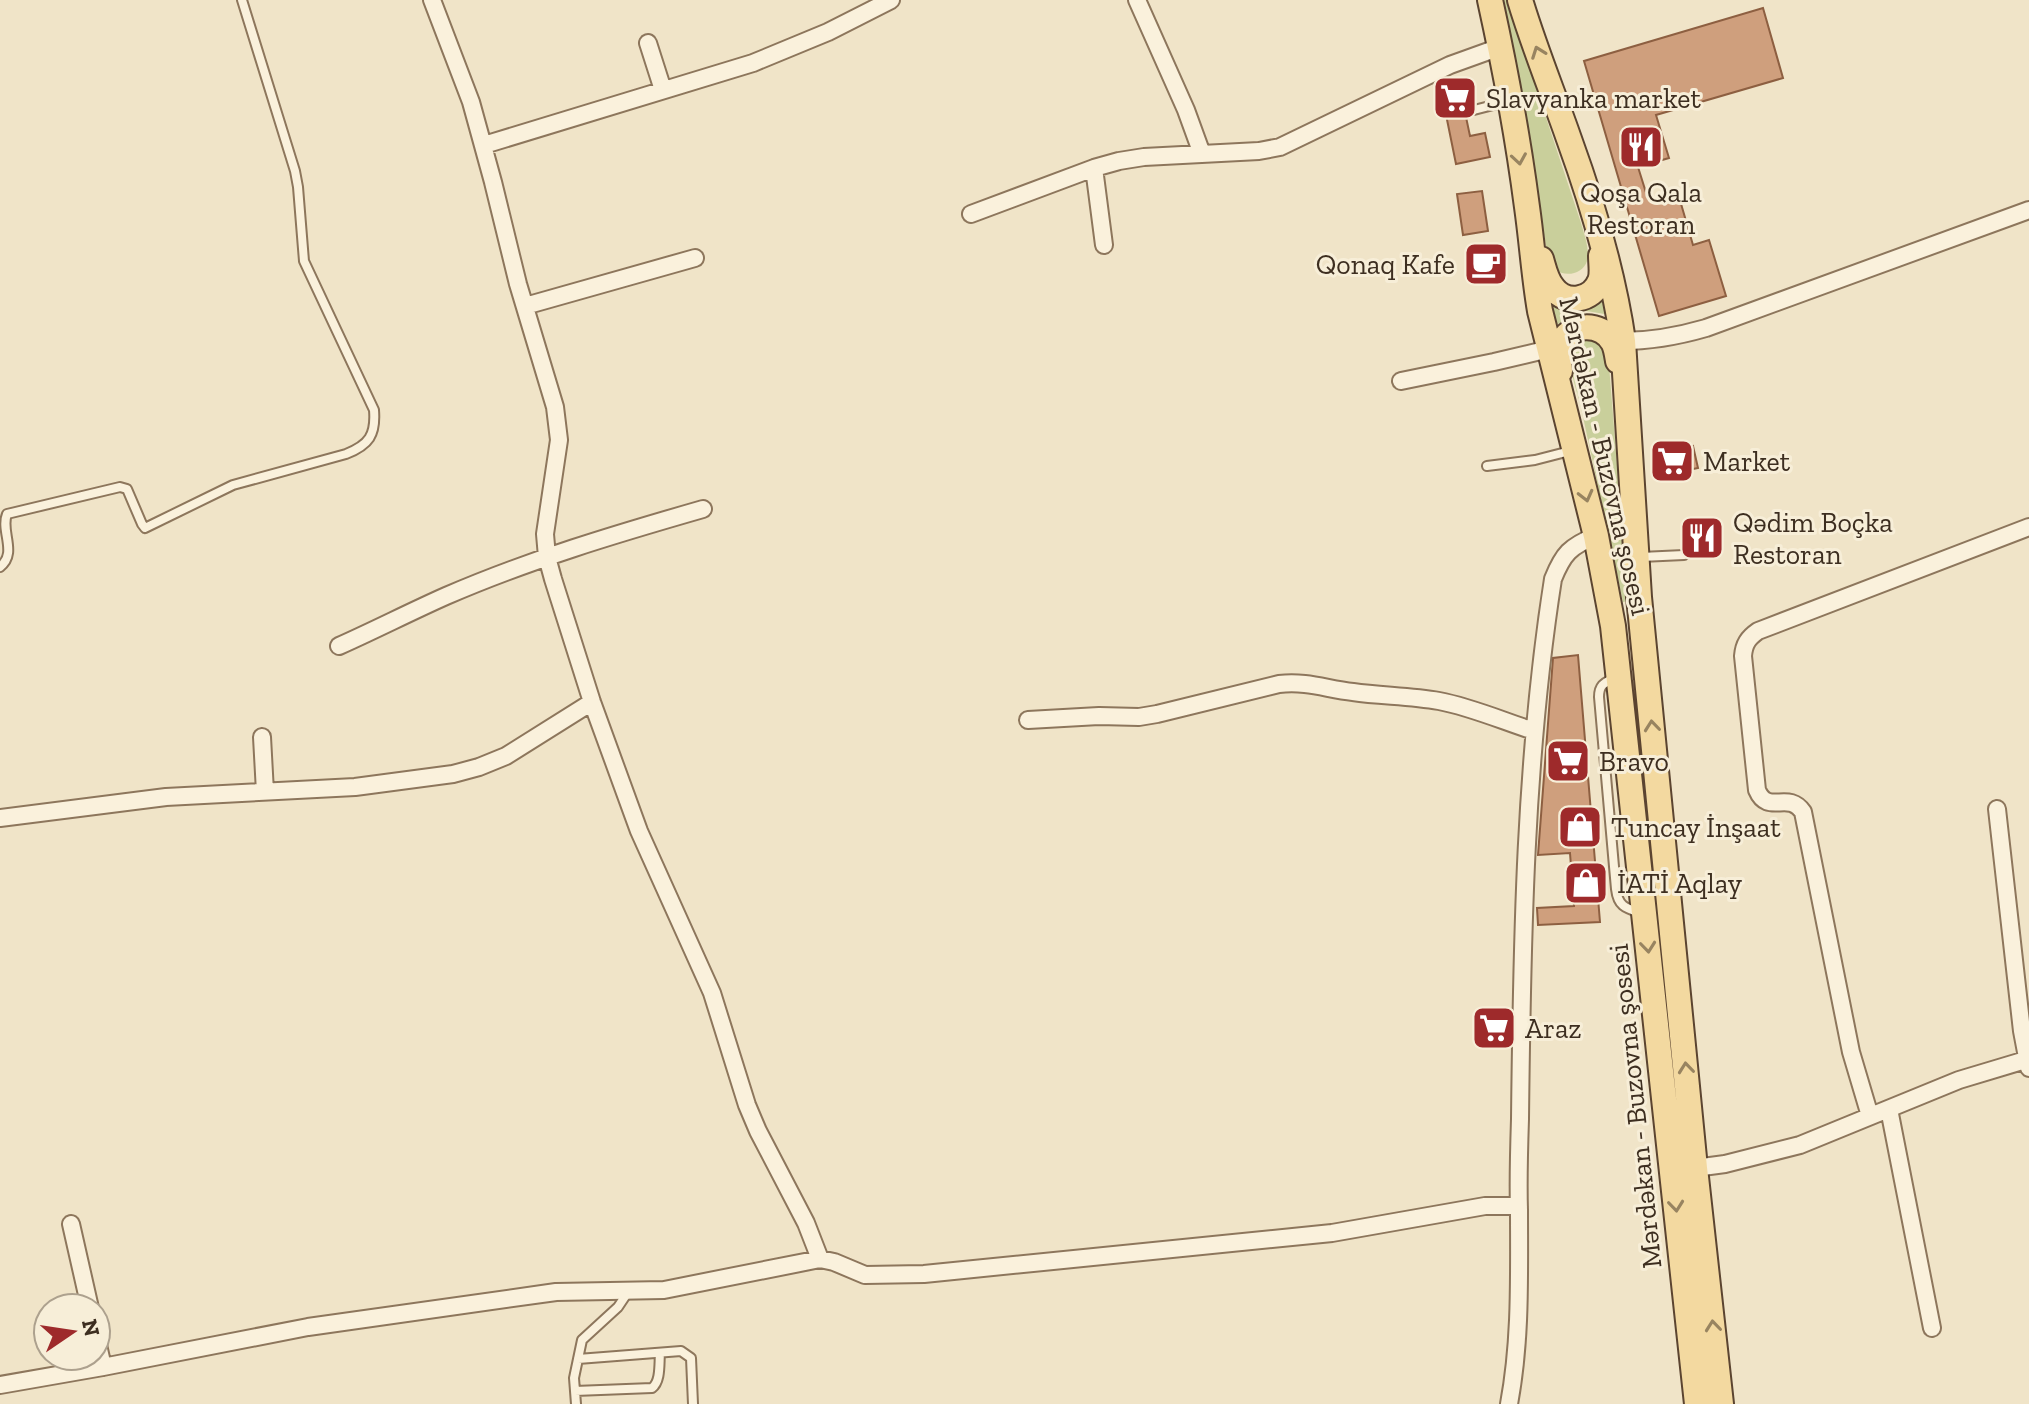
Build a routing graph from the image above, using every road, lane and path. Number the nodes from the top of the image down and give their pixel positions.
1 (242, 0) edge
2 (432, 0) edge
3 (891, 0) edge
4 (1137, 0) edge
5 (1490, 0) edge
6 (1520, 0) edge
7 (858, 7) edge
8 (648, 43) dead end
9 (1500, 47) junction
10 (663, 90) junction
11 (1510, 101) junction
12 (1470, 111) dead end
13 (484, 145) junction
14 (1202, 154) junction
15 (1094, 168) junction
16 (1527, 206) junction
17 (2029, 210) edge
18 (971, 214) dead end
19 (1600, 233) junction
20 (1104, 245) dead end
21 (695, 258) dead end
22 (525, 306) junction
23 (1618, 341) junction
24 (1549, 349) junction
25 (1401, 381) dead end
26 (1564, 406) junction
27 (1575, 450) junction
28 (1487, 466) dead end
29 (703, 509) dead end
30 (2029, 527) edge
31 (1596, 536) junction
32 (1684, 555) dead end
33 (547, 557) junction
34 (1636, 557) junction
35 (0, 567) edge
36 (339, 646) dead end
37 (592, 702) junction
38 (1028, 720) dead end
39 (1534, 731) junction
40 (262, 737) dead end
41 (265, 792) junction
42 (1997, 809) dead end
43 (0, 818) edge
44 (2028, 1062) edge
45 (1889, 1109) junction
46 (1870, 1116) junction
47 (1695, 1168) junction
48 (1519, 1206) junction
49 (71, 1224) dead end
50 (820, 1259) junction
51 (628, 1291) junction
52 (86, 1292) edge
53 (1932, 1328) dead end
54 (660, 1353) junction
55 (578, 1359) junction
56 (112, 1365) edge
57 (74, 1372) edge
58 (0, 1385) edge
59 (575, 1391) junction
60 (576, 1404) edge
61 (693, 1404) edge
62 (1509, 1404) edge
63 (1697, 1404) edge
64 (1721, 1404) edge

1 - 35 lane
2 - 13 street
3 - 7 street
4 - 14 street
5 - 9 main road, Mərdəkan - Buzovna şosesi
19 -> 6 main road, Mərdəkan - Buzovna şosesi
7 - 10 street
8 - 10 street
9 - 11 main road, Mərdəkan - Buzovna şosesi
9 - 14 street
10 - 13 street
11 - 12 lane
11 -> 16 main road, Mərdəkan - Buzovna şosesi
13 - 22 street
14 - 15 street
15 - 18 street
15 - 20 street
16 - 19 main road
16 - 24 main road, Mərdəkan - Buzovna şosesi
17 - 23 street
19 - 23 main road, Mərdəkan - Buzovna şosesi
21 - 22 street
22 - 33 street
23 - 26 main road
23 - 34 main road, Mərdəkan - Buzovna şosesi
24 - 25 street
24 - 26 main road, Mərdəkan - Buzovna şosesi
26 - 27 main road, Mərdəkan - Buzovna şosesi
27 - 28 lane
27 -> 31 main road, Mərdəkan - Buzovna şosesi
29 - 33 street
30 - 46 street
31 - 39 street
31 -> 63 main road, Mərdəkan - Buzovna şosesi
32 - 34 lane
33 - 36 street
33 - 37 street
47 -> 34 main road, Mərdəkan - Buzovna şosesi
37 - 41 street
37 - 50 street
38 - 39 street
39 - 48 street
40 - 41 street
41 - 43 street
42 - 44 street
44 - 45 street
45 - 46 street
45 - 53 street
46 - 47 street
64 -> 47 main road, Mərdəkan - Buzovna şosesi
48 - 50 street
48 - 62 street
49 - 52 street
50 - 51 street
51 - 55 lane
51 - 56 street
54 - 55 lane
54 - 59 lane
54 - 61 lane
55 - 59 lane
57 - 58 street
59 - 60 lane

